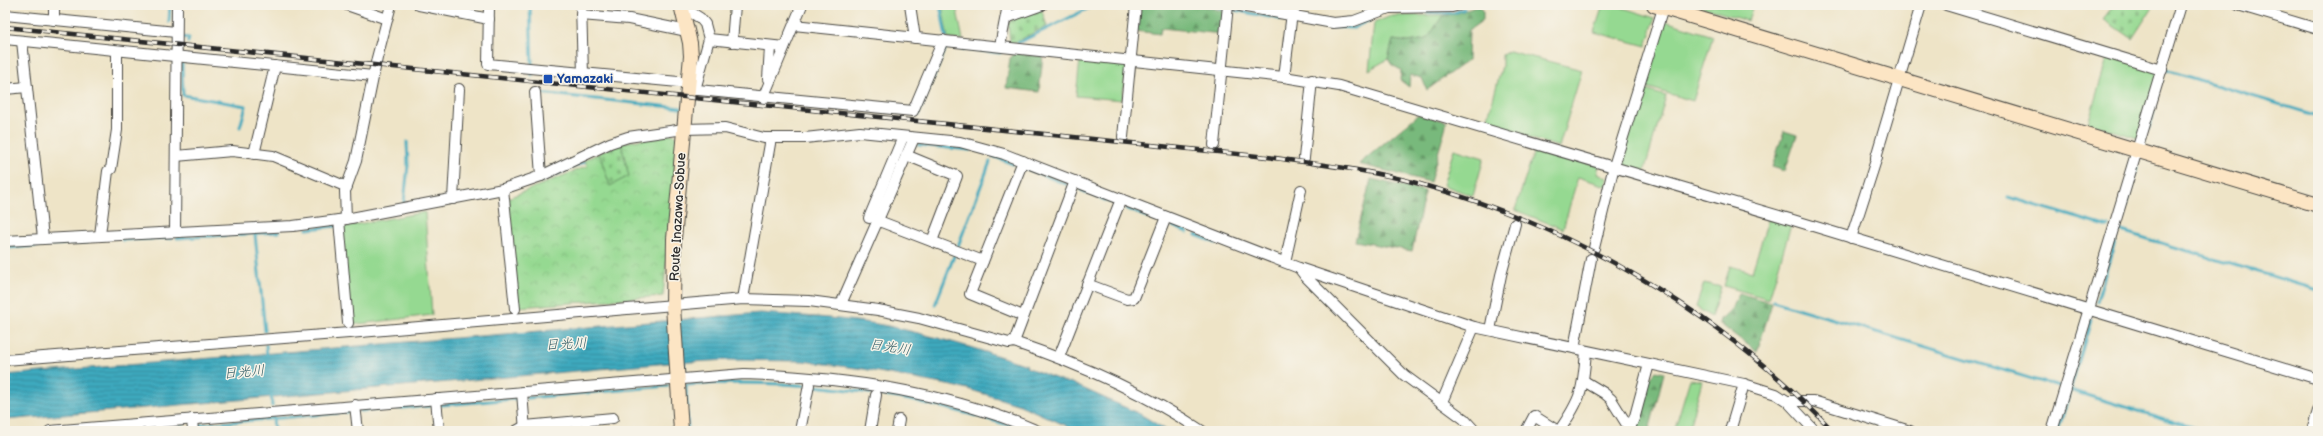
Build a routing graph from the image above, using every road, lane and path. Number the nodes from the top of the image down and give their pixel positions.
1 (54, 5) edge
2 (177, 5) edge
3 (347, 5) edge
4 (391, 5) edge
5 (419, 5) edge
6 (488, 5) edge
7 (735, 5) edge
8 (802, 5) edge
9 (910, 5) edge
10 (1008, 5) edge
11 (1042, 5) edge
12 (1136, 5) edge
13 (1228, 5) edge
14 (1235, 5) edge
15 (1293, 5) edge
16 (1460, 5) edge
17 (1921, 5) edge
18 (1946, 5) edge
19 (2181, 5) edge
20 (2238, 5) edge
21 (681, 6) edge
22 (1660, 6) edge
23 (1255, 7) edge
24 (581, 10) edge
25 (5, 15) edge
26 (1291, 16) junction
27 (1006, 18) junction
28 (387, 19) junction
29 (488, 19) junction
30 (54, 20) junction
31 (794, 25) junction
32 (2318, 29) edge
33 (687, 31) junction
34 (176, 32) junction
35 (915, 38) junction
36 (5, 39) edge
37 (709, 39) junction
38 (943, 40) junction
39 (22, 41) junction
40 (732, 42) junction
41 (1000, 46) junction
42 (770, 47) junction
43 (784, 48) junction
44 (117, 51) junction
45 (176, 57) junction
46 (1130, 61) junction
47 (275, 66) junction
48 (1221, 70) junction
49 (2162, 70) junction
50 (583, 74) junction
51 (373, 76) junction
52 (1284, 76) junction
53 (1312, 80) junction
54 (1899, 80) junction
55 (768, 86) junction
56 (27, 87) junction
57 (690, 88) junction
58 (5, 89) edge
59 (459, 89) dead end
60 (535, 92) dead end
61 (763, 98) junction
62 (684, 130) junction
63 (903, 137) junction
64 (1123, 137) dead end
65 (771, 138) junction
66 (914, 138) junction
67 (1214, 145) dead end
68 (2137, 151) junction
69 (254, 154) junction
70 (906, 155) junction
71 (176, 156) junction
72 (1304, 158) dead end
73 (1023, 161) junction
74 (1614, 166) junction
75 (541, 176) junction
76 (1075, 181) junction
77 (347, 187) junction
78 (503, 189) junction
79 (1301, 190) dead end
80 (453, 199) junction
81 (1121, 199) junction
82 (2318, 205) edge
83 (1166, 217) junction
84 (342, 220) junction
85 (874, 220) junction
86 (1515, 224) dead end
87 (175, 232) junction
88 (100, 235) junction
89 (43, 238) junction
90 (1851, 238) junction
91 (5, 241) edge
92 (932, 241) junction
93 (1594, 248) dead end
94 (1591, 259) dead end
95 (983, 261) junction
96 (1285, 262) junction
97 (1299, 268) junction
98 (1087, 284) junction
99 (743, 299) junction
100 (673, 304) junction
101 (841, 304) junction
102 (515, 308) dead end
103 (2090, 309) junction
104 (1023, 316) junction
105 (348, 323) dead end
106 (1474, 327) junction
107 (1490, 330) junction
108 (1014, 342) junction
109 (1574, 348) junction
110 (1586, 350) junction
111 (1059, 357) junction
112 (5, 360) edge
113 (1649, 364) junction
114 (678, 377) junction
115 (2318, 379) edge
116 (1584, 381) junction
117 (1744, 384) junction
118 (809, 385) dead end
119 (522, 392) junction
120 (876, 395) dead end
121 (436, 399) junction
122 (1787, 401) junction
123 (1442, 402) junction
124 (355, 405) junction
125 (2318, 411) edge
126 (613, 418) dead end
127 (192, 419) junction
128 (899, 420) dead end
129 (108, 428) edge
130 (522, 429) edge
131 (50, 431) edge
132 (193, 431) edge
133 (358, 431) edge
134 (439, 431) edge
135 (681, 431) edge
136 (800, 431) edge
137 (870, 431) edge
138 (897, 431) edge
139 (1038, 431) edge
140 (1202, 431) edge
141 (1475, 431) edge
142 (1526, 431) edge
143 (1558, 431) edge
144 (1629, 431) edge
145 (1730, 431) edge
146 (1815, 431) edge
147 (1910, 431) edge
148 (2052, 431) edge
149 (2312, 431) edge

1 - 30 street
2 - 34 street
3 - 28 street
4 - 28 street
5 - 29 street
6 - 29 street
7 - 40 street
8 - 31 street
9 - 35 street
10 - 27 street
11 - 27 street
12 - 46 street
13 - 48 street
14 - 23 street
15 - 26 street
16 - 26 street
17 - 54 street
18 - 49 street
19 - 49 street
20 - 32 street
21 - 33 street, Route Inazawa-Sobue
21 - 37 street
22 - 54 street
22 - 74 street
23 - 26 street
24 - 33 street
24 - 50 street
25 - 30 street
26 - 52 street
27 - 41 street
28 - 51 street
29 - 50 street
30 - 34 street
31 - 35 street
31 - 43 street
33 - 57 street, Route Inazawa-Sobue
34 - 45 street
35 - 38 street
36 - 39 street
37 - 40 street
37 - 57 street
38 - 41 street
38 - 61 street
39 - 44 street
39 - 56 street
40 - 42 street
41 - 46 street
42 - 43 street
42 - 55 street
43 - 55 street
44 - 45 street
44 - 88 street
45 - 47 street
45 - 71 street
46 - 48 street
46 - 64 street
47 - 51 street
47 - 69 street
48 - 52 street
48 - 67 street
49 - 68 street
50 - 57 street
51 - 77 street
52 - 53 street
53 - 72 street
53 - 74 street
54 - 68 street
54 - 90 street
55 - 61 street
56 - 58 street
56 - 89 street
57 - 61 street
57 - 62 street, Route Inazawa-Sobue
59 - 80 street
60 - 75 street
62 - 65 street
62 - 75 street
62 - 100 street, Route Inazawa-Sobue
63 - 65 street
63 - 66 street
63 - 85 street
65 - 99 street
66 - 70 street
66 - 73 street
68 - 82 street
68 - 103 street
69 - 71 street
69 - 77 street
70 - 85 street
70 - 92 street
71 - 87 street
73 - 76 street
73 - 95 street
74 - 90 street
74 - 93 street
75 - 78 street
76 - 81 street
76 - 104 street
77 - 84 street
78 - 80 street
78 - 102 street
79 - 96 street
80 - 84 street
81 - 83 street
81 - 98 street
83 - 96 street
83 - 98 street
84 - 87 street
84 - 105 street
85 - 92 street
85 - 101 street
86 - 107 street
87 - 88 street
88 - 89 street
89 - 91 street
90 - 103 street
92 - 95 street
94 - 109 street
95 - 104 street
96 - 97 street
97 - 106 street
97 - 123 street
98 - 111 street
99 - 100 street
99 - 101 street
100 - 112 street
100 - 114 street, Route Inazawa-Sobue
101 - 108 street
103 - 115 street
103 - 148 street
104 - 108 street
106 - 107 street
106 - 123 street
107 - 109 street
108 - 111 street
109 - 110 street
110 - 113 street
110 - 116 street
111 - 140 street
113 - 117 street
113 - 144 street
114 - 119 street
114 - 135 street, Route Inazawa-Sobue
114 - 139 street
116 - 143 street
116 - 144 street
117 - 122 street
117 - 145 street
118 - 136 street
119 - 121 street
119 - 130 street
120 - 137 street
121 - 124 street
121 - 134 street
122 - 146 street
122 - 147 street
123 - 141 street
124 - 127 street
124 - 133 street
125 - 149 street
126 - 130 street
127 - 129 street
127 - 132 street
128 - 138 street
129 - 131 street
142 - 143 street

